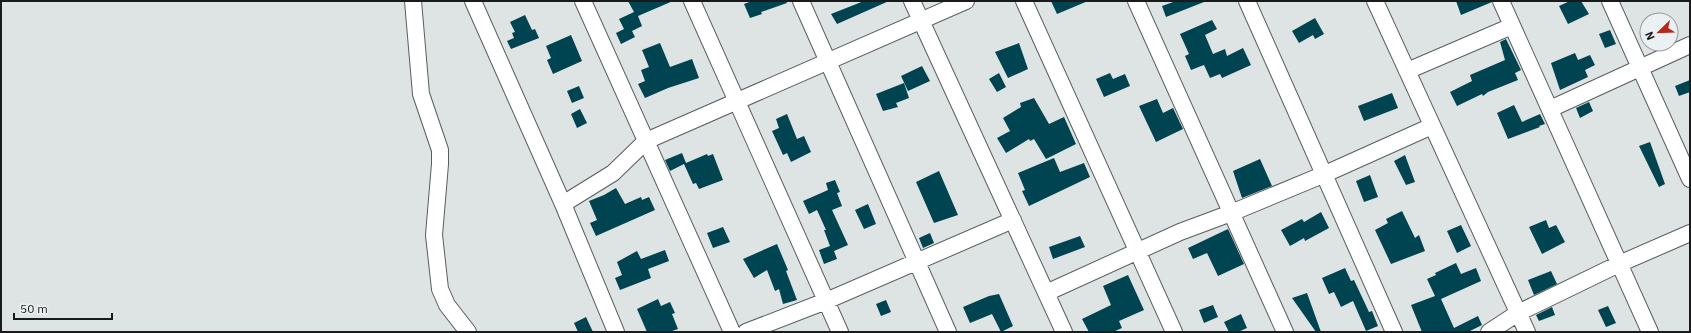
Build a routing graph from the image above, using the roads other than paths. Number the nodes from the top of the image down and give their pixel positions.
1 (413, 1) edge
2 (473, 1) edge
3 (583, 1) edge
4 (692, 1) edge
5 (801, 1) edge
6 (912, 1) edge
7 (966, 1) edge
8 (1024, 1) edge
9 (1136, 1) edge
10 (1247, 1) edge
11 (1375, 1) edge
12 (1500, 1) edge
13 (1610, 1) edge
14 (921, 21) junction
15 (1512, 26) junction
16 (1690, 45) edge
17 (828, 61) junction
18 (1639, 67) junction
19 (1407, 71) junction
20 (736, 101) junction
21 (1550, 109) junction
22 (1432, 126) junction
23 (646, 141) junction
24 (1325, 174) junction
25 (1690, 179) edge
26 (563, 204) junction
27 (1232, 213) junction
28 (1013, 220) junction
29 (1690, 233) edge
30 (1137, 252) junction
31 (916, 262) junction
32 (1620, 264) junction
33 (1046, 293) junction
34 (826, 301) junction
35 (1518, 313) junction
36 (468, 332) edge
37 (616, 332) edge
38 (732, 332) edge
39 (746, 332) edge
40 (840, 332) edge
41 (948, 332) edge
42 (1064, 332) edge
43 (1174, 332) edge
44 (1285, 332) edge
45 (1394, 332) edge
46 (1489, 332) edge
47 (1527, 332) edge
48 (1650, 332) edge

1 - 36 street
2 - 26 street
3 - 23 street
4 - 20 street
5 - 17 street
6 - 14 street
7 - 14 street
8 - 30 street
9 - 27 street
10 - 24 street
11 - 19 street
12 - 15 street
13 - 18 street
14 - 17 street
14 - 28 street
15 - 19 street
15 - 21 street
16 - 18 street
17 - 20 street
17 - 31 street
18 - 21 street
18 - 25 street
19 - 22 street
20 - 23 street
20 - 34 street
21 - 32 street
22 - 24 street
22 - 35 street
23 - 26 street
23 - 38 street
24 - 27 street
24 - 45 street
26 - 37 street
27 - 30 street
27 - 44 street
28 - 31 street
28 - 33 street
29 - 32 street
30 - 33 street
30 - 43 street
31 - 34 street
31 - 41 street
32 - 35 street
32 - 48 street
33 - 42 street
34 - 39 street
34 - 40 street
35 - 46 street
35 - 47 street

